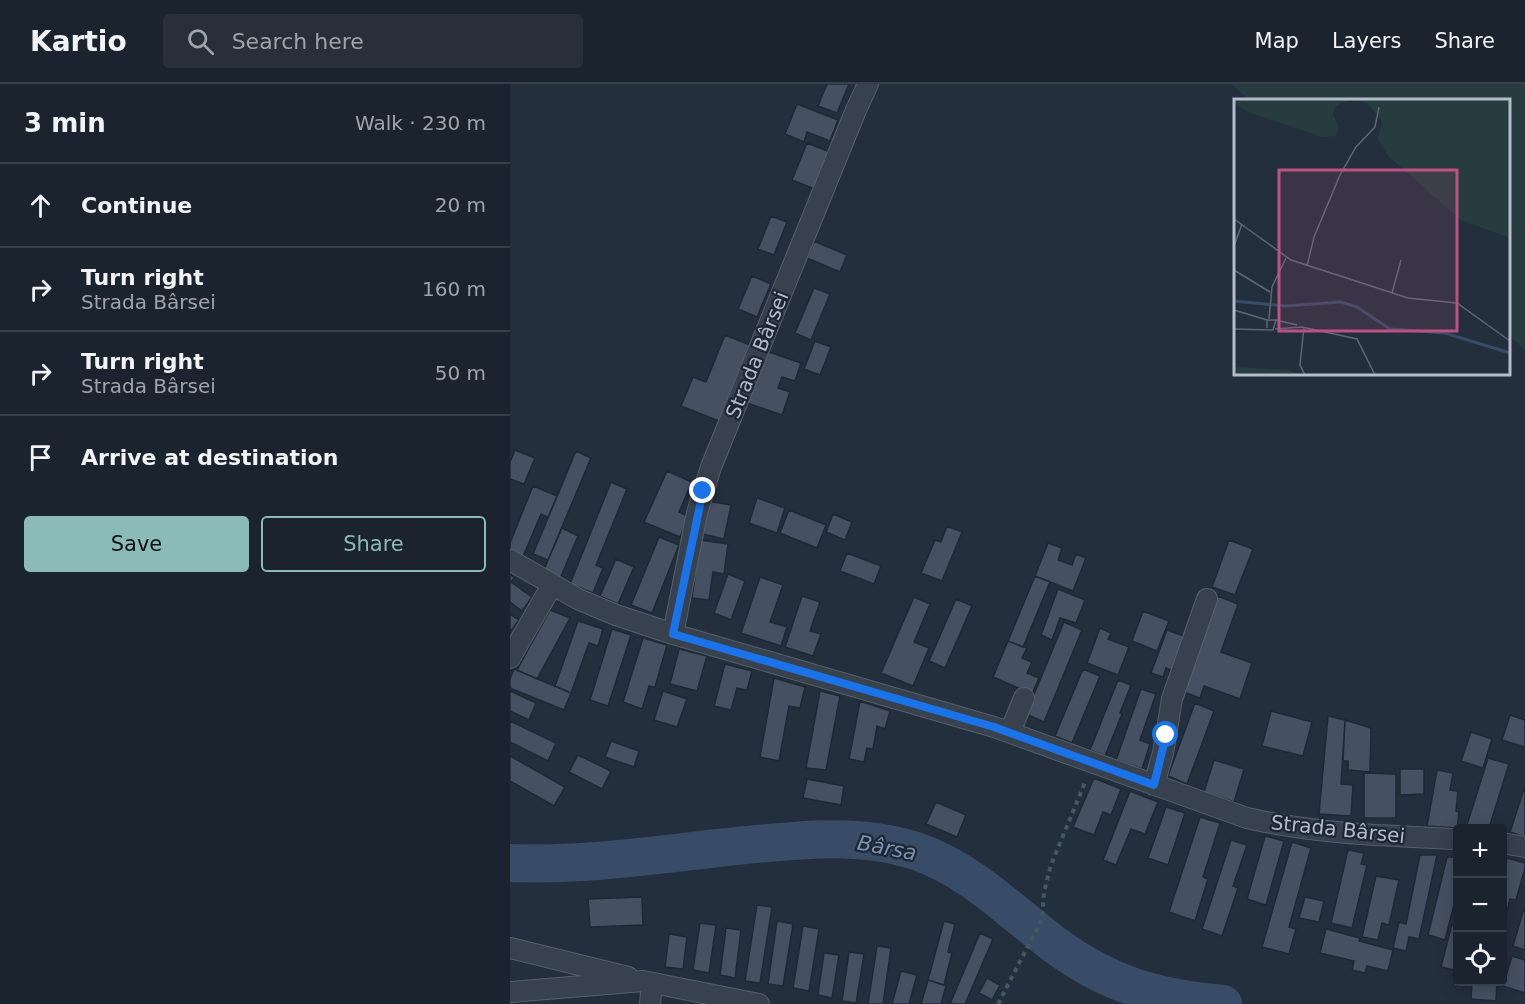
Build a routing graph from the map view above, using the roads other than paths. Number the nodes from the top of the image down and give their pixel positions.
1 (868, 84) edge
2 (510, 560) edge
3 (552, 585) junction
4 (1207, 599) dead end
5 (673, 634) junction
6 (510, 657) edge
7 (1024, 698) dead end
8 (1010, 732) junction
9 (1154, 785) junction
10 (1453, 839) edge
11 (1507, 844) edge
12 (1525, 847) edge
13 (510, 948) edge
14 (647, 982) junction
15 (510, 992) edge
16 (650, 1004) edge
17 (759, 1004) edge

1 - 5 street, Strada Bârsei
2 - 3 street, Strada Bârsei
3 - 5 street, Strada Bârsei
3 - 6 street
4 - 9 street
5 - 8 street, Strada Bârsei
7 - 8 street
8 - 9 street, Strada Bârsei
9 - 10 street, Strada Bârsei
11 - 12 street
13 - 14 street
14 - 15 street
14 - 16 street
14 - 17 street

